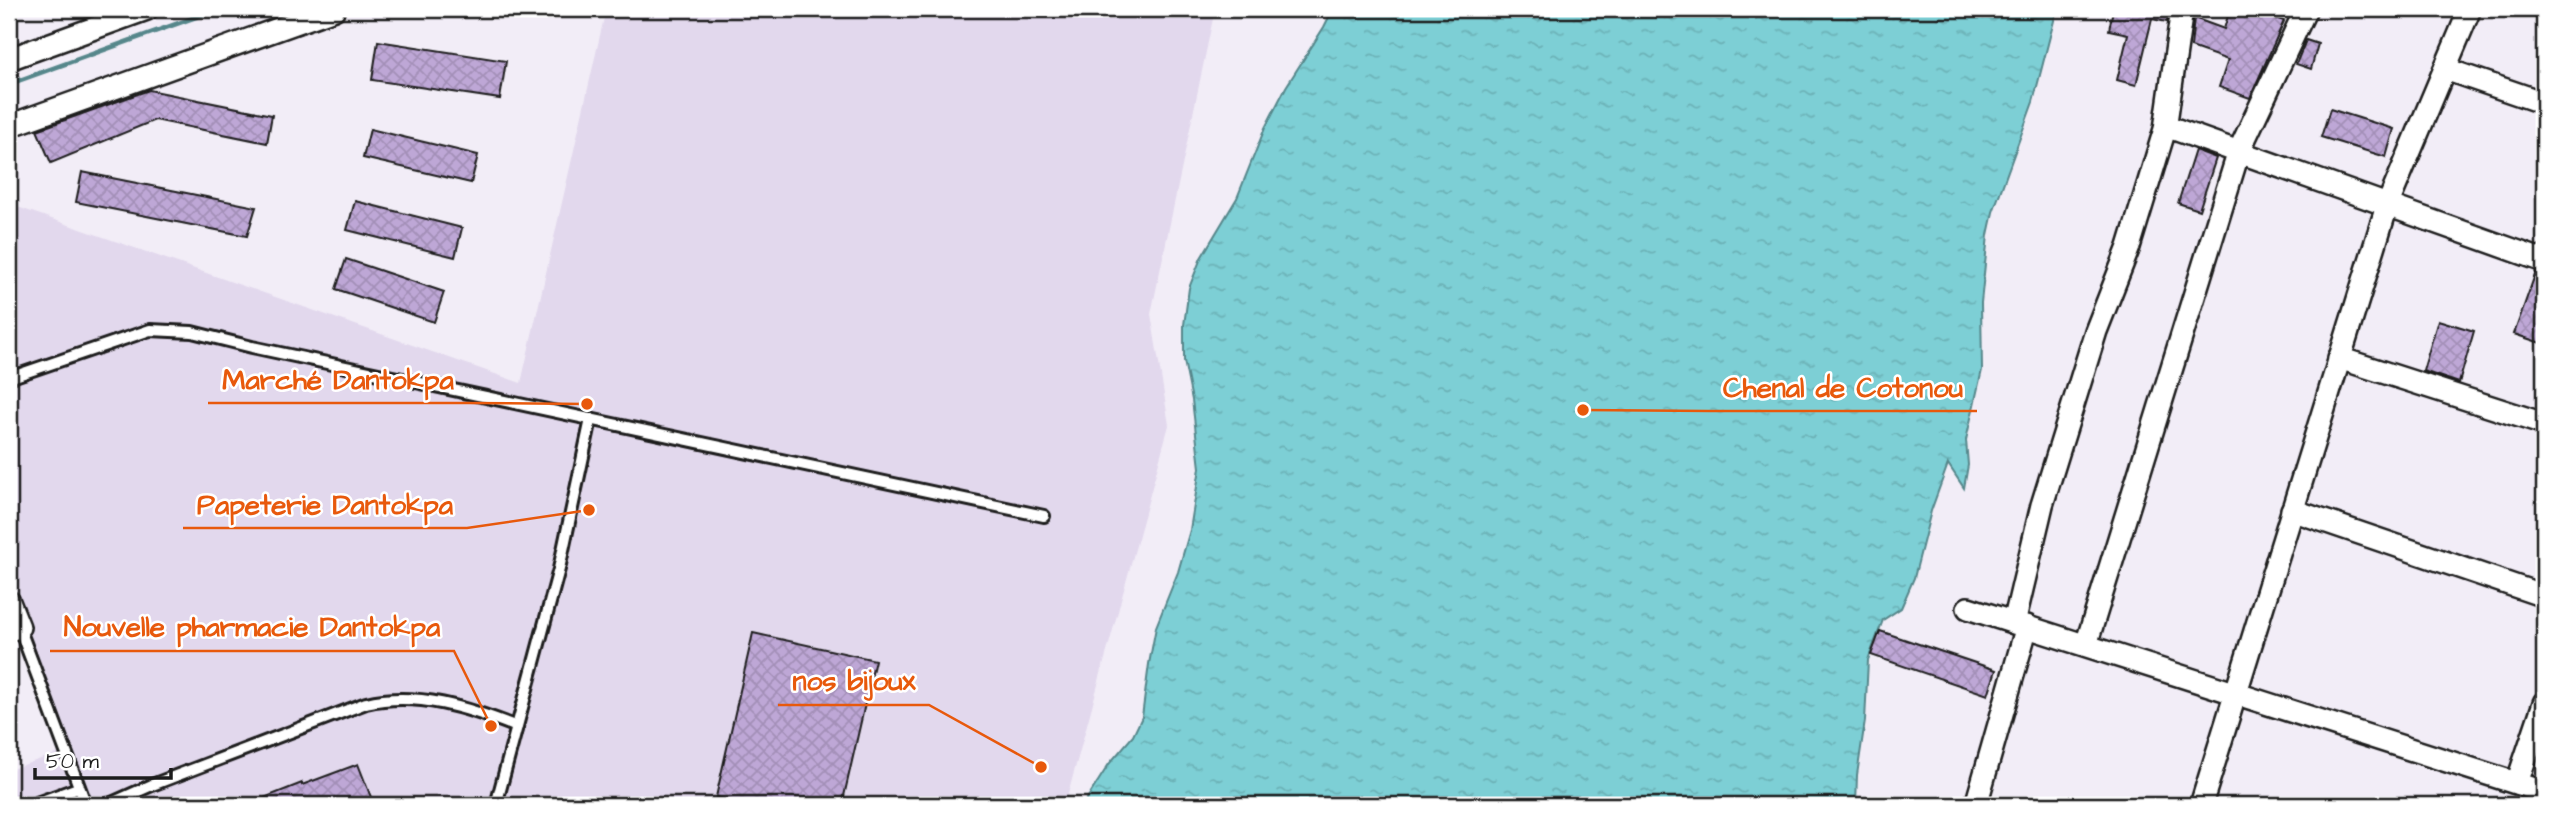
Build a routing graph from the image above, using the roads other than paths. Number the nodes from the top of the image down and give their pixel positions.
1 (147, 9) edge
2 (334, 9) edge
3 (2182, 9) edge
4 (2306, 9) edge
5 (2470, 9) edge
6 (9, 59) edge
7 (2445, 69) junction
8 (2544, 103) edge
9 (9, 125) edge
10 (2166, 125) junction
11 (2239, 151) junction
12 (2386, 206) junction
13 (2544, 261) edge
14 (2339, 358) junction
15 (9, 378) edge
16 (591, 419) junction
17 (2544, 424) edge
18 (2292, 510) junction
19 (1044, 516) dead end
20 (2544, 596) edge
21 (9, 602) edge
22 (1968, 608) dead end
23 (2020, 624) junction
24 (14, 629) edge
25 (2086, 645) junction
26 (2236, 694) junction
27 (2544, 703) edge
28 (517, 727) junction
29 (2517, 783) junction
30 (78, 788) junction
31 (2544, 792) edge
32 (31, 805) edge
33 (86, 805) edge
34 (107, 805) edge
35 (496, 805) edge
36 (1976, 805) edge
37 (2201, 805) edge

1 - 6 street
2 - 9 street
3 - 10 street
4 - 11 street
5 - 7 street
7 - 8 street
7 - 12 street
10 - 11 street
10 - 23 street
11 - 12 street
11 - 25 street
12 - 13 street
12 - 14 street
14 - 17 street
14 - 18 street
15 - 16 lane
16 - 19 lane
16 - 28 lane
18 - 20 street
18 - 26 street
21 - 24 street
22 - 23 street
23 - 25 street
23 - 36 street
24 - 30 lane
25 - 26 street
26 - 29 street
26 - 37 street
27 - 29 street
28 - 34 lane
28 - 35 lane
29 - 31 street
30 - 32 lane
30 - 33 lane

